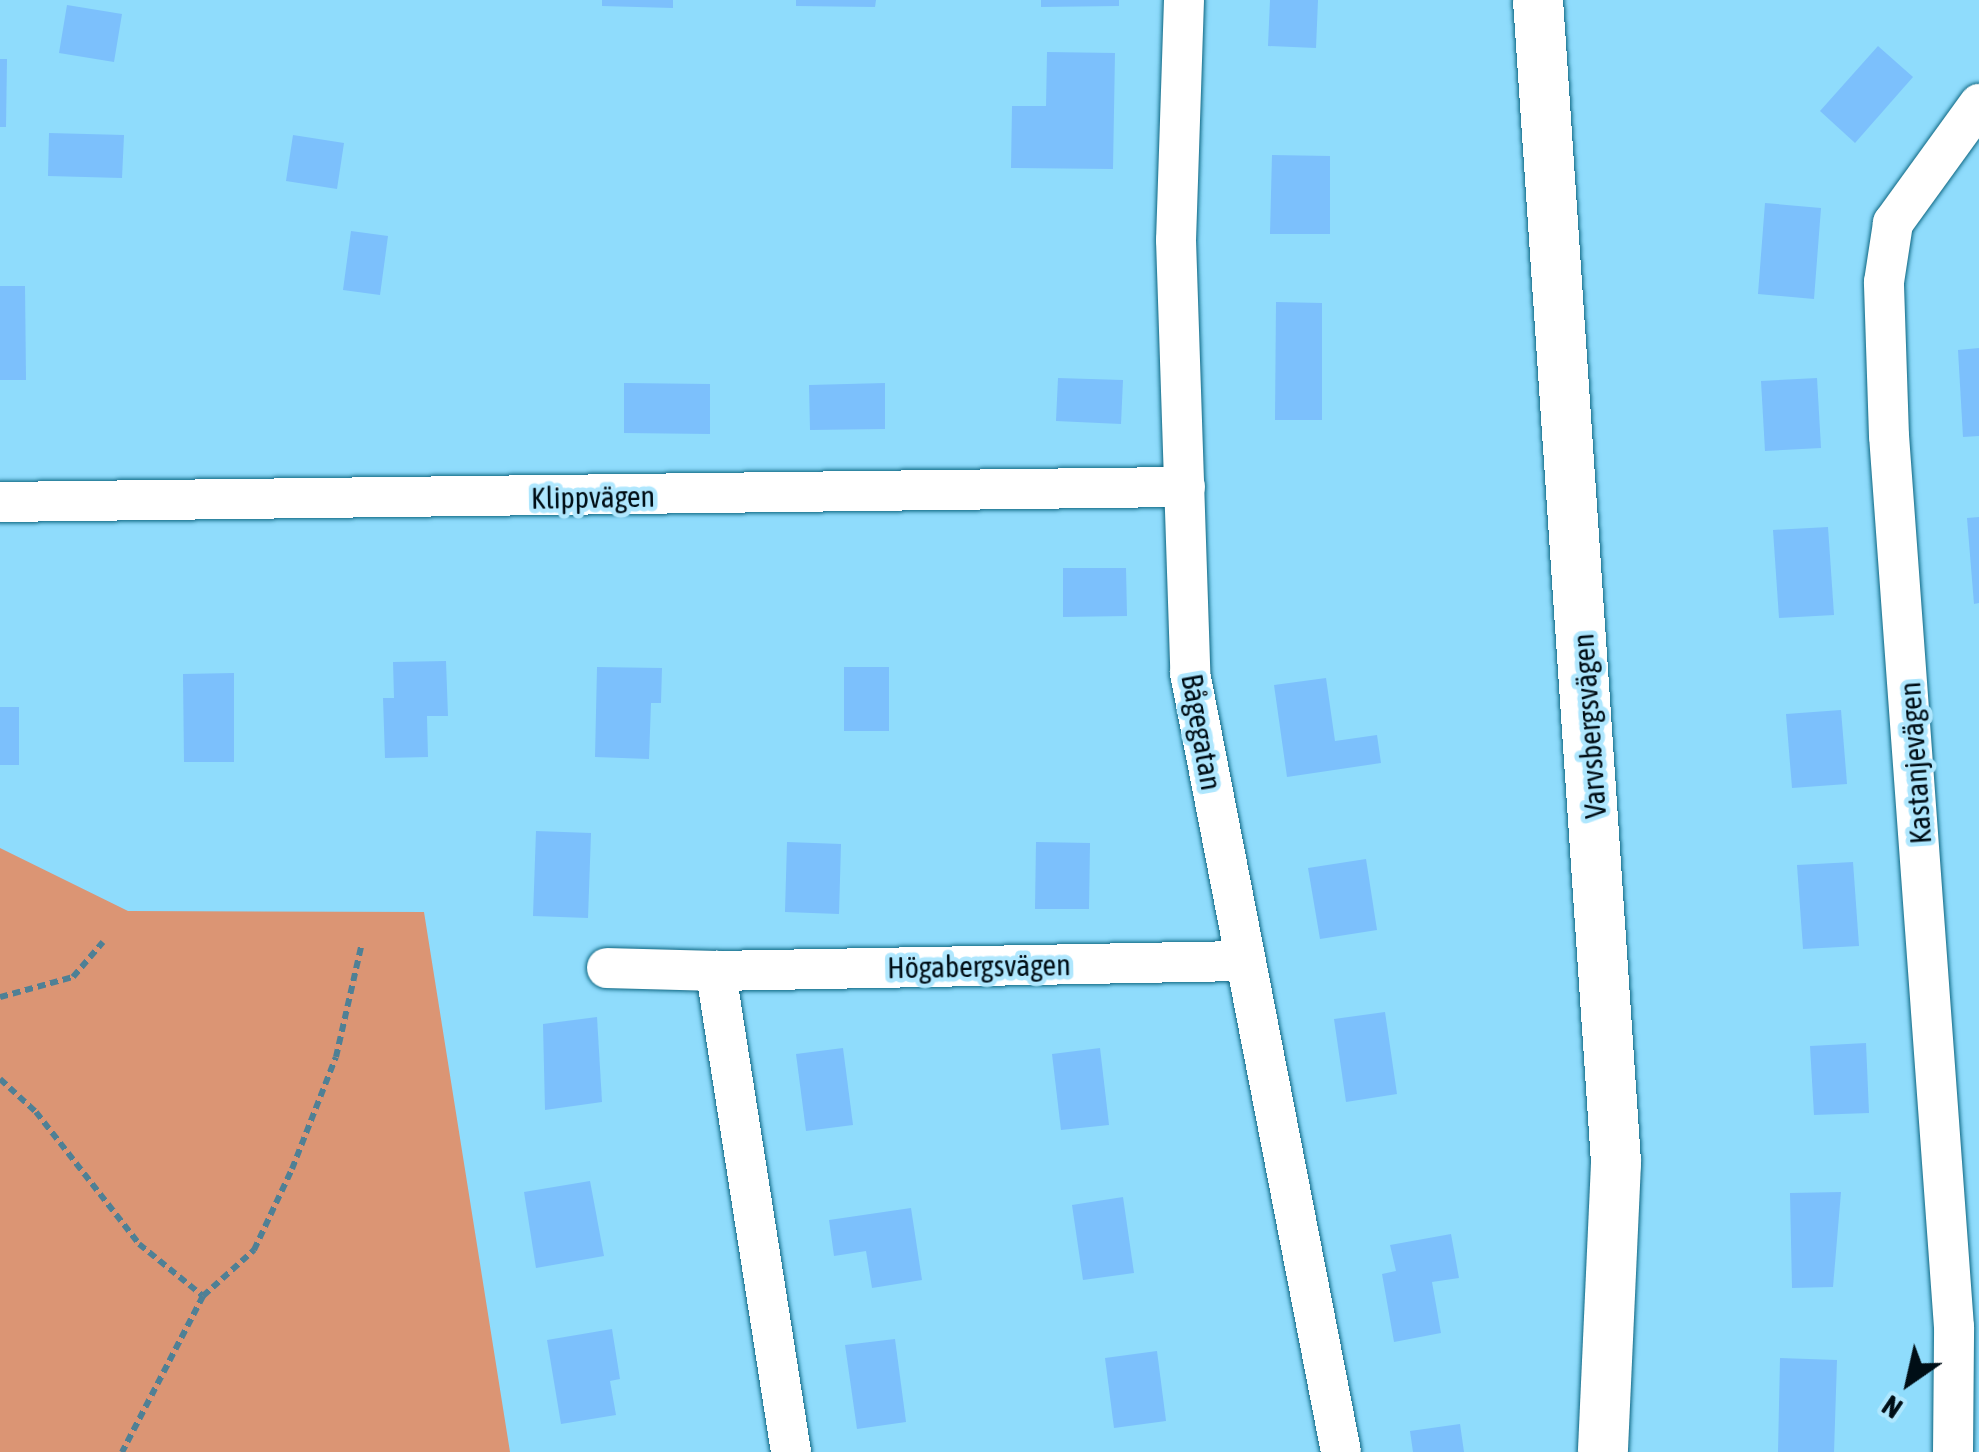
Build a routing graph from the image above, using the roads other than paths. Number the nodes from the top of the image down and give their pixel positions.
1 (1184, 0) edge
2 (1538, 0) edge
3 (1979, 104) edge
4 (1185, 487) junction
5 (0, 502) edge
6 (1242, 961) junction
7 (607, 968) dead end
8 (716, 971) junction
9 (791, 1452) edge
10 (1342, 1452) edge
11 (1603, 1452) edge
12 (1952, 1452) edge

1 - 4 street, Bågegatan
2 - 11 street, Varvsbergsvägen
3 - 12 street, Kastanjevägen
4 - 5 street, Klippvägen
4 - 6 street, Bågegatan
6 - 8 street, Högabergsvägen
6 - 10 street, Bågegatan
7 - 8 street, Högabergsvägen
8 - 9 street

